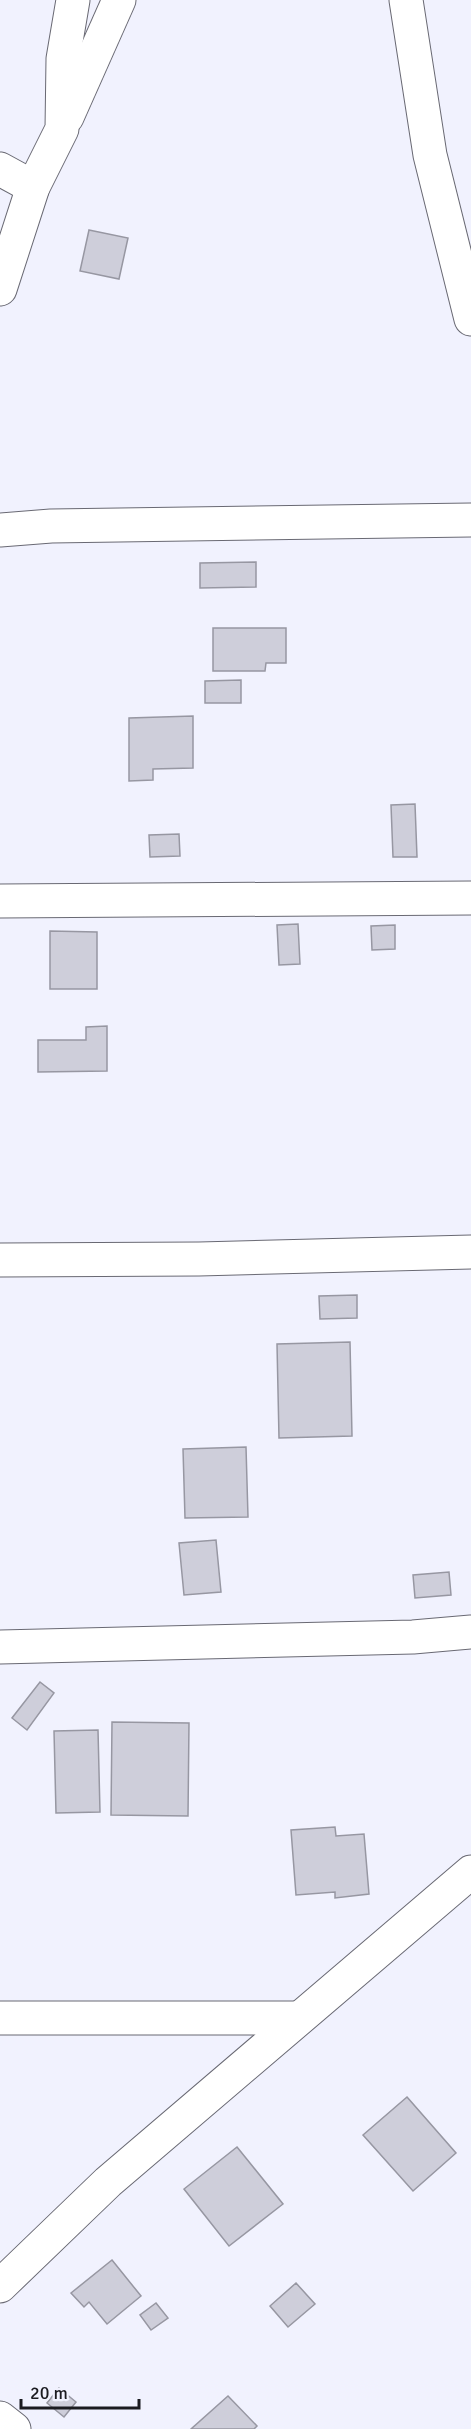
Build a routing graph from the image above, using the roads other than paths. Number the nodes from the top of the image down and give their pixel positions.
1 (73, 0) edge
2 (119, 0) edge
3 (406, 0) edge
4 (62, 129) junction
5 (0, 169) edge
6 (33, 187) junction
7 (0, 289) edge
8 (471, 319) edge
9 (471, 520) edge
10 (0, 530) edge
11 (471, 898) edge
12 (0, 901) edge
13 (471, 1252) edge
14 (0, 1260) edge
15 (471, 1632) edge
16 (5, 1654) edge
17 (471, 1872) edge
18 (0, 2018) edge
19 (299, 2018) junction
20 (0, 2286) edge
21 (0, 2418) edge
22 (14, 2429) edge

1 - 4 street
2 - 4 street
3 - 8 street
4 - 6 street
5 - 6 street
6 - 7 street
9 - 10 street
11 - 12 street
13 - 14 street
15 - 16 street
17 - 19 street
18 - 19 street
19 - 20 street
21 - 22 street

